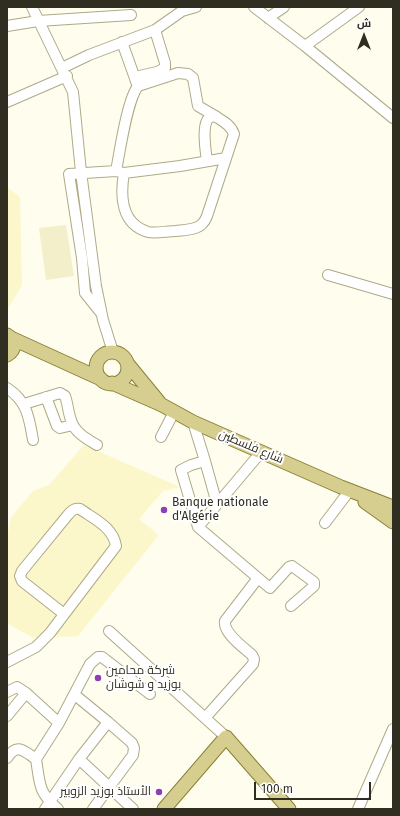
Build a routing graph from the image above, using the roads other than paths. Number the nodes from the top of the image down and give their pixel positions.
1 (32, 7) edge
2 (196, 7) edge
3 (254, 7) edge
4 (284, 7) edge
5 (360, 7) edge
6 (131, 15) dead end
7 (268, 18) junction
8 (38, 21) junction
9 (7, 26) edge
10 (155, 30) junction
11 (122, 42) junction
12 (305, 46) junction
13 (64, 72) junction
14 (137, 82) junction
15 (9, 100) edge
16 (217, 117) junction
17 (393, 118) edge
18 (226, 158) junction
19 (207, 162) junction
20 (80, 172) junction
21 (120, 172) junction
22 (328, 275) dead end
23 (393, 294) edge
24 (10, 344) edge
25 (107, 354) junction
26 (127, 363) junction
27 (74, 366) junction
28 (106, 381) junction
29 (7, 388) edge
30 (46, 397) junction
31 (24, 404) junction
32 (162, 405) junction
33 (174, 412) junction
34 (193, 422) junction
35 (73, 425) junction
36 (161, 437) dead end
37 (32, 440) dead end
38 (98, 446) dead end
39 (262, 451) junction
40 (205, 461) junction
41 (347, 490) junction
42 (217, 504) junction
43 (393, 507) edge
44 (393, 522) edge
45 (325, 523) dead end
46 (198, 527) junction
47 (258, 578) junction
48 (291, 606) dead end
49 (64, 614) junction
50 (109, 631) dead end
51 (7, 662) edge
52 (7, 692) edge
53 (26, 692) junction
54 (150, 694) dead end
55 (75, 695) junction
56 (7, 716) edge
57 (205, 718) junction
58 (108, 722) junction
59 (59, 723) junction
60 (392, 733) edge
61 (226, 737) junction
62 (7, 758) edge
63 (36, 759) junction
64 (78, 759) junction
65 (110, 786) junction
66 (51, 807) edge
67 (93, 809) edge
68 (133, 809) edge
69 (164, 809) edge
70 (289, 809) edge
71 (358, 809) edge

1 - 8 street
2 - 10 street
3 - 7 street
4 - 7 street
5 - 12 street
6 - 8 street
7 - 12 street
8 - 9 street
8 - 13 street
10 - 11 street
10 - 14 street
11 - 13 street
11 - 14 street
12 - 17 street
13 - 15 street
13 - 20 street
14 - 16 street
14 - 21 street
16 - 18 street
16 - 19 street
18 - 19 street
18 - 21 street
19 - 21 street
20 - 21 street
20 - 25 street
22 - 23 street
24 - 27 main road
25 - 26 main road
25 - 27 main road
25 - 28 main road
26 - 28 main road
26 - 32 main road
27 - 28 main road
28 - 32 main road
29 - 31 street
30 - 31 street
30 - 35 street
30 - 35 street
31 - 37 street
32 - 33 main road, شارع فلسطين
33 - 34 main road, شارع فلسطين
33 - 36 street
34 - 39 main road, شارع فلسطين
34 - 40 street
35 - 38 street
39 - 41 main road, شارع فلسطين
39 - 42 street
40 - 42 street
40 - 46 street
41 - 43 main road, شارع فلسطين
41 - 44 main road, شارع فلسطين
41 - 45 street
42 - 46 street
46 - 47 street
47 - 48 street
47 - 57 street
49 - 49 street
49 - 51 street
50 - 57 street
52 - 53 street
53 - 56 street
53 - 59 street
54 - 55 street
55 - 58 street
55 - 59 street
57 - 61 street
58 - 64 street
58 - 65 street
59 - 63 street
60 - 71 street
61 - 69 main road
61 - 70 main road
62 - 63 street
63 - 66 street
64 - 65 street
64 - 66 street
65 - 67 street
65 - 68 street

